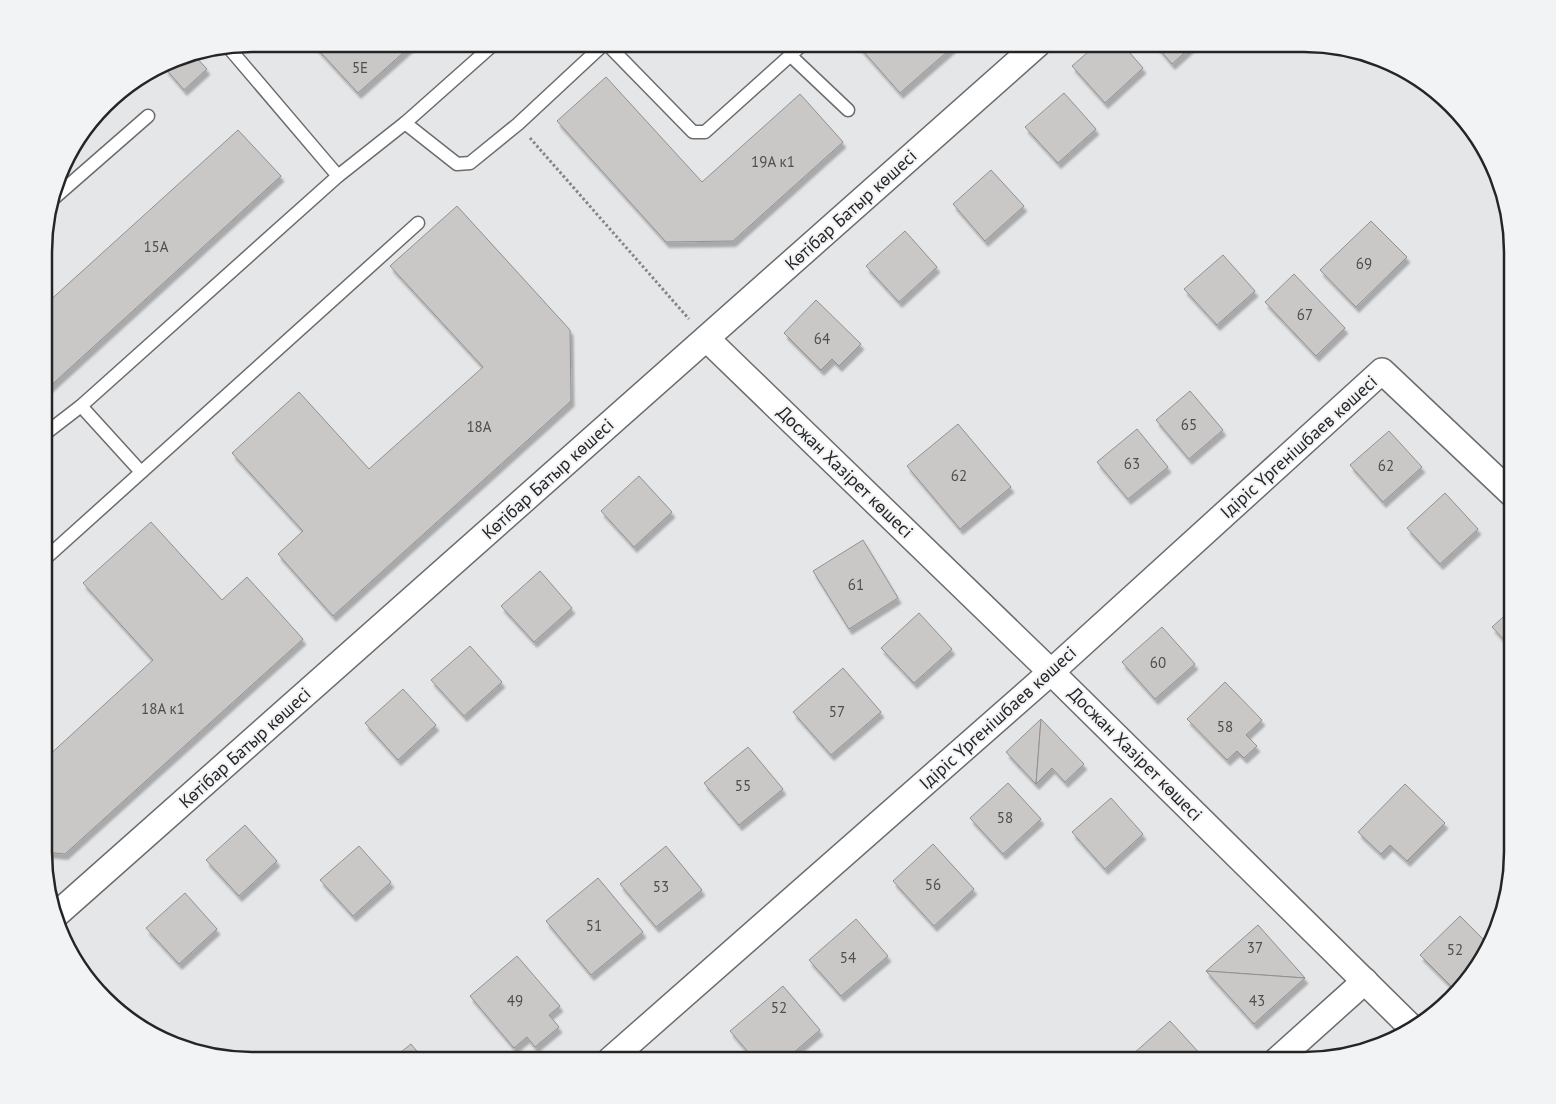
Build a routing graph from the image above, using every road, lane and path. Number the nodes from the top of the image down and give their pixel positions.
1 (485, 52) edge
2 (597, 52) edge
3 (614, 52) edge
4 (795, 52) edge
5 (1029, 52) edge
6 (234, 53) edge
7 (791, 56) junction
8 (848, 110) dead end
9 (148, 116) dead end
10 (405, 123) junction
11 (518, 124) junction
12 (338, 176) junction
13 (62, 192) edge
14 (418, 223) dead end
15 (707, 339) junction
16 (81, 406) junction
17 (52, 428) edge
18 (141, 472) junction
19 (1504, 486) edge
20 (52, 553) edge
21 (1051, 672) junction
22 (61, 911) edge
23 (1365, 982) junction
24 (1406, 1023) edge
25 (619, 1052) edge
26 (1286, 1052) edge

1 - 10 lane
2 - 11 lane
3 - 7 lane
4 - 7 lane
5 - 15 street, Көтібар Батыр көшесі
6 - 12 lane
7 - 8 lane
9 - 13 lane
10 - 11 lane
10 - 12 lane
11 - 15 path
12 - 16 lane
14 - 18 lane
15 - 21 street, Досжан Хазірет көшесі
15 - 22 street, Көтібар Батыр көшесі
16 - 17 lane
16 - 18 lane
18 - 20 lane
19 - 21 street, Ідіріс Үргенішбаев көшесі
21 - 23 street, Досжан Хазірет көшесі
21 - 25 street, Ідіріс Үргенішбаев көшесі
23 - 24 street, Досжан Хазірет көшесі
23 - 26 street

